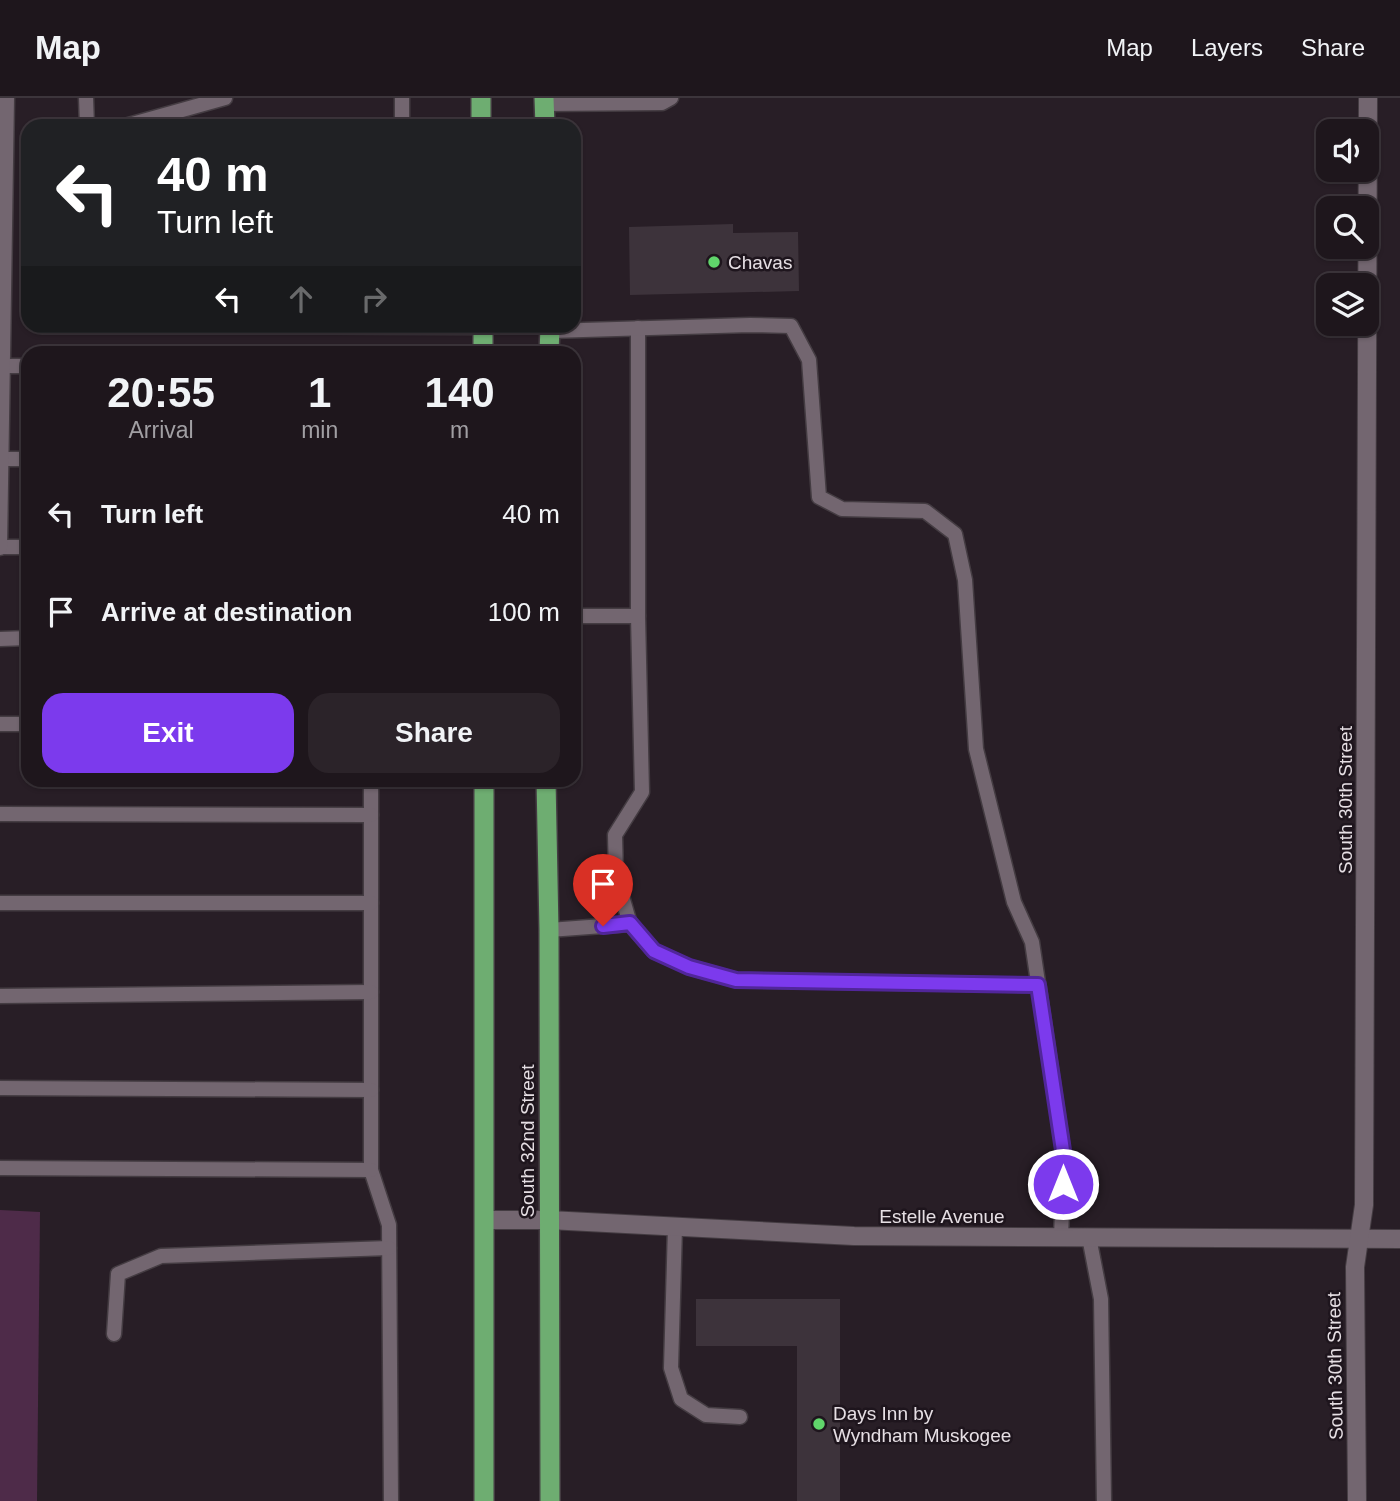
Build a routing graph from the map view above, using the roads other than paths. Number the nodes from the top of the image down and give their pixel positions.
1 (8, 98) edge
2 (86, 98) edge
3 (225, 98) edge
4 (402, 98) edge
5 (481, 98) edge
6 (671, 98) edge
7 (1368, 98) edge
8 (544, 101) edge
9 (87, 119) edge
10 (150, 119) edge
11 (402, 119) edge
12 (481, 119) edge
13 (545, 119) edge
14 (581, 328) edge
15 (638, 328) junction
16 (3, 366) junction
17 (21, 366) edge
18 (1, 459) edge
19 (21, 459) edge
20 (0, 547) edge
21 (21, 547) edge
22 (581, 616) edge
23 (638, 616) junction
24 (21, 638) edge
25 (0, 639) edge
26 (0, 724) edge
27 (21, 724) edge
28 (371, 787) edge
29 (484, 787) edge
30 (546, 787) edge
31 (0, 814) edge
32 (371, 815) junction
33 (0, 903) edge
34 (371, 903) junction
35 (630, 923) junction
36 (550, 930) junction
37 (1038, 985) junction
38 (371, 992) junction
39 (0, 996) edge
40 (0, 1088) edge
41 (372, 1090) junction
42 (0, 1167) edge
43 (372, 1171) junction
44 (484, 1220) junction
45 (550, 1220) junction
46 (675, 1227) junction
47 (1060, 1237) junction
48 (1089, 1237) junction
49 (1359, 1239) junction
50 (1400, 1239) edge
51 (389, 1248) junction
52 (114, 1334) dead end
53 (740, 1418) dead end
54 (391, 1501) edge
55 (484, 1501) edge
56 (551, 1501) edge
57 (1104, 1501) edge
58 (1357, 1501) edge

1 - 16 lane
2 - 9 lane
3 - 10 lane
4 - 11 lane
5 - 12 highway
6 - 8 lane
7 - 49 street, South 30th Street
8 - 13 highway
14 - 15 lane
15 - 23 lane
15 - 37 lane
16 - 17 lane
16 - 18 lane
18 - 19 lane
18 - 20 lane
20 - 21 lane
22 - 23 lane
23 - 35 lane
24 - 25 lane
26 - 27 lane
28 - 32 lane
29 - 44 highway
30 - 36 highway, South 32nd Street
31 - 32 lane
32 - 34 lane
33 - 34 lane
34 - 38 lane
35 - 36 lane
35 - 37 lane
36 - 45 highway, South 32nd Street
37 - 47 lane
38 - 39 lane
38 - 41 lane
40 - 41 lane
41 - 43 lane
42 - 43 lane
43 - 51 lane
44 - 45 street, Estelle Avenue
44 - 55 highway
45 - 46 street, Estelle Avenue
45 - 56 highway, South 32nd Street
46 - 47 street, Estelle Avenue
46 - 53 lane
47 - 48 street, Estelle Avenue
48 - 49 street, Estelle Avenue
48 - 57 lane
49 - 50 street, Estelle Avenue
49 - 58 street, South 30th Street
51 - 52 lane
51 - 54 lane

